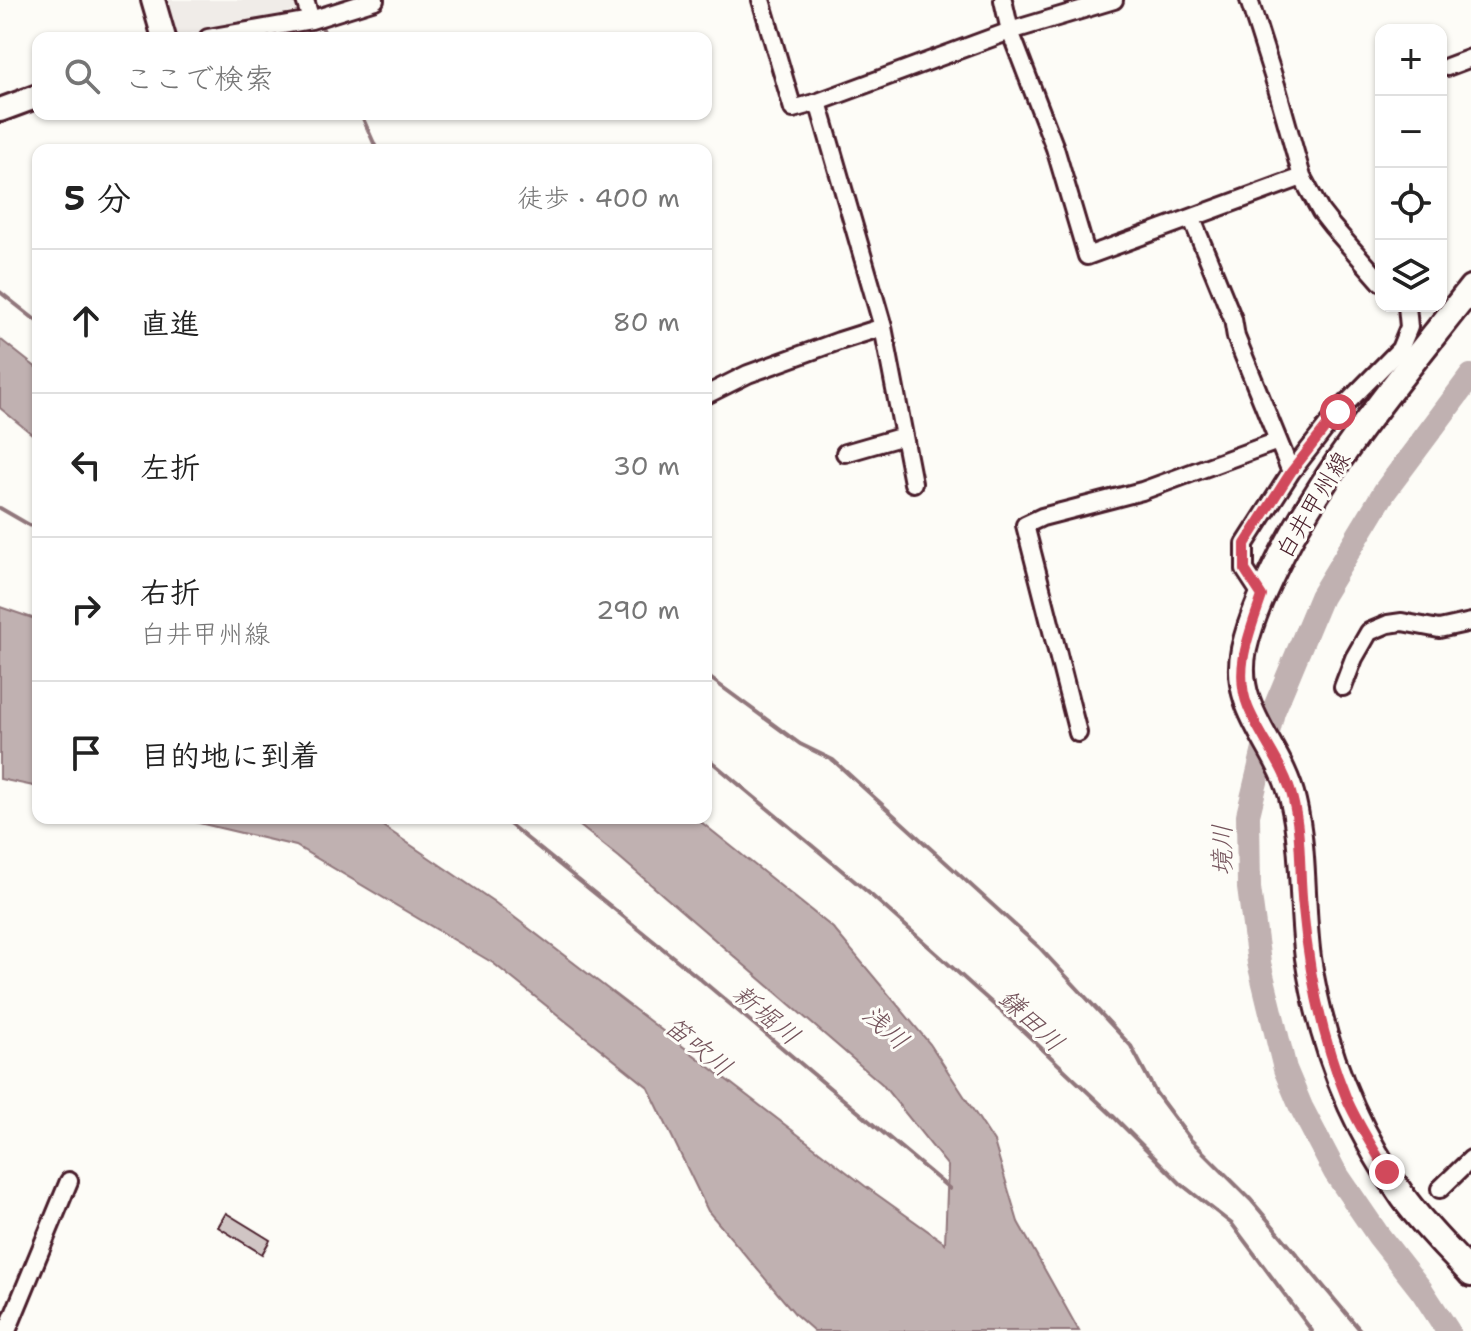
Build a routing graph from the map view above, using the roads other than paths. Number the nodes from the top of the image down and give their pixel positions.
1 (153, 0) edge
2 (305, 0) edge
3 (375, 0) edge
4 (761, 0) edge
5 (1003, 0) edge
6 (1114, 0) edge
7 (1249, 0) edge
8 (311, 20) junction
9 (1010, 31) junction
10 (162, 32) edge
11 (242, 32) edge
12 (1471, 58) edge
13 (1447, 67) dead end
14 (32, 98) edge
15 (818, 102) junction
16 (0, 110) edge
17 (1302, 177) junction
18 (1192, 219) junction
19 (1375, 275) edge
20 (1471, 288) edge
21 (1408, 312) edge
22 (883, 327) junction
23 (712, 392) edge
24 (904, 436) junction
25 (1278, 441) junction
26 (845, 453) dead end
27 (1291, 472) junction
28 (913, 483) dead end
29 (1262, 596) junction
30 (1470, 626) edge
31 (1343, 687) dead end
32 (1078, 733) dead end
33 (1471, 1159) edge
34 (69, 1181) dead end
35 (1440, 1189) dead end
36 (1471, 1274) edge
37 (7, 1331) edge

1 - 10 street
2 - 8 street
3 - 8 street
4 - 15 street
5 - 9 street
6 - 9 street
7 - 17 street
8 - 11 street
9 - 15 street
9 - 18 street
12 - 13 street
14 - 16 street
15 - 22 street
17 - 18 street
17 - 19 street
18 - 25 street
20 - 29 main road, 白井甲州線
21 - 27 street
22 - 23 street
22 - 24 street
24 - 26 street
24 - 28 street
25 - 27 street
25 - 32 street
27 - 29 street
29 - 36 main road, 白井甲州線
30 - 31 street
33 - 35 street
34 - 37 street

